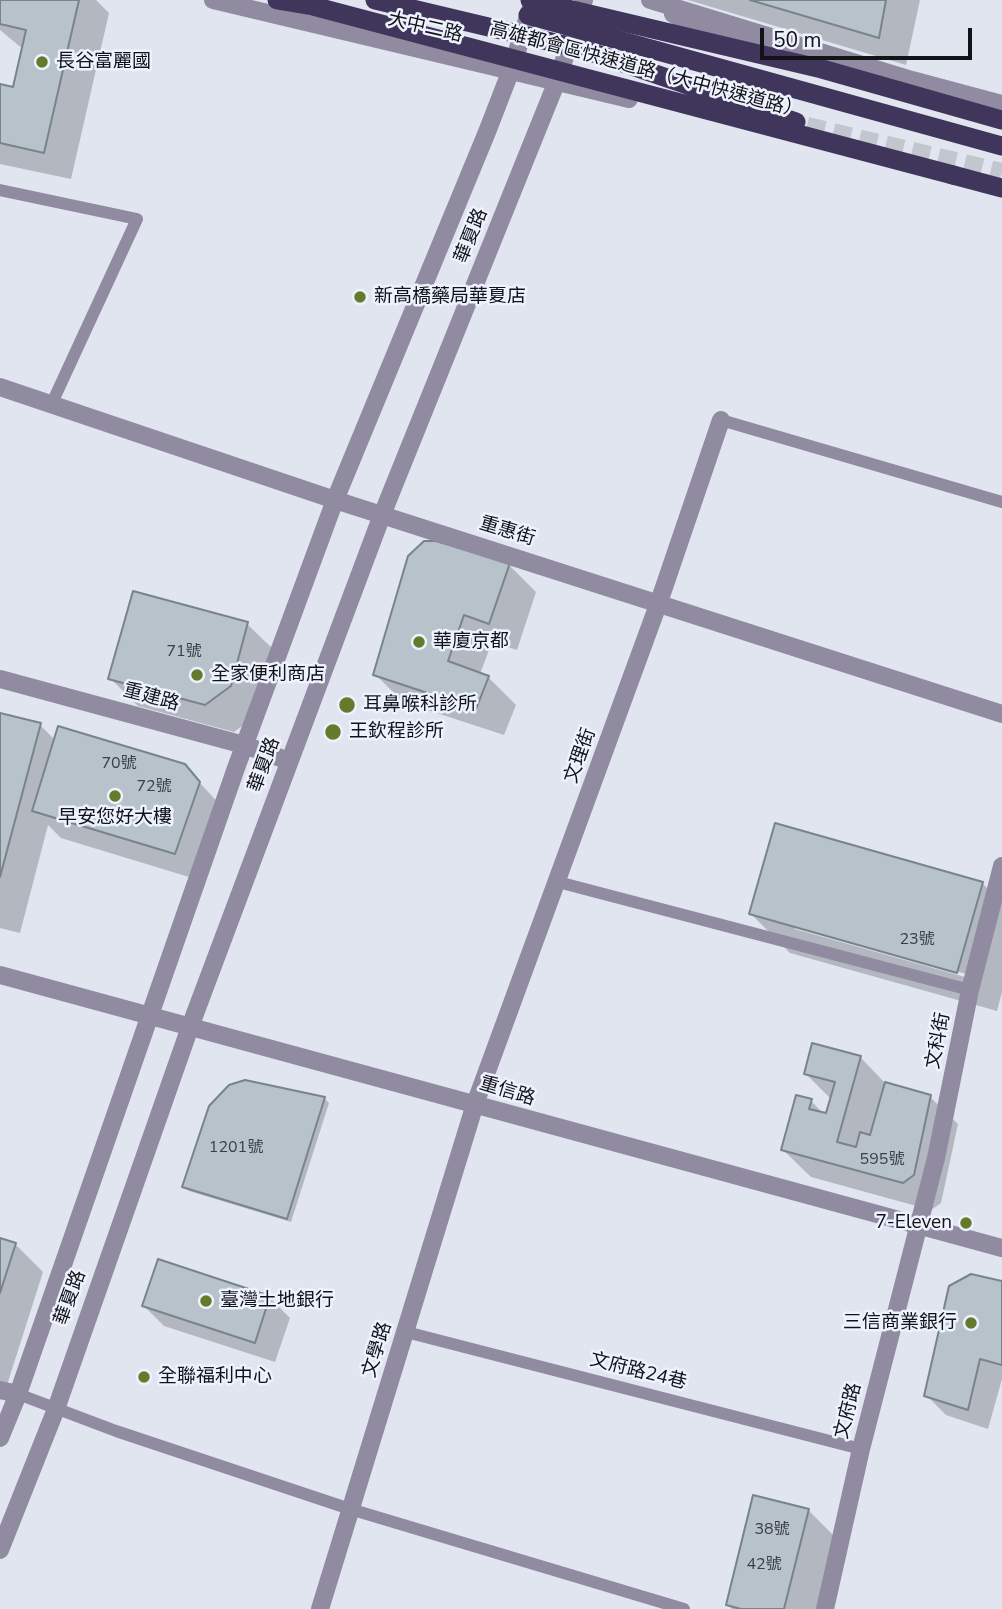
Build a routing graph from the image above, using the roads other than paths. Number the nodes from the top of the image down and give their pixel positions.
1 (214, 0) edge
2 (277, 0) edge
3 (375, 0) edge
4 (584, 0) edge
5 (648, 0) edge
6 (530, 5) edge
7 (575, 28) junction
8 (836, 65) dead end
9 (511, 70) junction
10 (557, 81) junction
11 (627, 98) junction
12 (1002, 104) edge
13 (1002, 120) edge
14 (807, 126) tunnel mouth
15 (1002, 146) edge
16 (953, 175) junction
17 (1002, 188) edge
18 (0, 190) edge
19 (1002, 196) edge
20 (0, 387) edge
21 (51, 404) junction
22 (720, 420) joint
23 (335, 500) junction
24 (1002, 502) edge
25 (382, 515) junction
26 (659, 602) junction
27 (0, 679) edge
28 (1002, 714) edge
29 (244, 746) junction
30 (289, 761) junction
31 (1002, 866) edge
32 (558, 881) junction
33 (0, 975) edge
34 (970, 990) junction
35 (152, 1015) junction
36 (190, 1027) junction
37 (475, 1104) junction
38 (919, 1225) junction
39 (1002, 1248) edge
40 (406, 1332) junction
41 (0, 1390) edge
42 (18, 1394) junction
43 (56, 1409) junction
44 (0, 1438) edge
45 (861, 1449) junction
46 (350, 1509) junction
47 (0, 1550) edge
48 (320, 1609) edge
49 (684, 1609) edge
50 (825, 1609) edge

1 - 9 street, 大中二路
2 - 16 highway, 高雄都會區快速道路（大中快速道路）, bridge
3 - 16 highway, bridge
4 - 7 street, 華夏路
5 - 8 street
5 - 12 street
6 - 7 highway
6 - 9 street, 華夏路
6 - 13 highway, 高雄都會區快速道路（大中快速道路）, bridge
7 - 10 street, 華夏路
7 - 15 highway
9 - 10 street, 大中二路
9 - 23 street, 華夏路
10 - 11 street, 大中二路
10 - 25 street, 華夏路
11 - 14 street
11 - 19 street, 大中二路
16 - 17 highway, 高雄都會區快速道路（大中快速道路）
18 - 21 lane
20 - 21 street, 重惠街
21 - 23 street, 重惠街
22 - 24 lane
22 - 26 street, 文理街
23 - 25 street, 重惠街
23 - 29 street, 華夏路
25 - 26 street, 重惠街
25 - 30 street, 華夏路
26 - 28 street, 重惠街
26 - 32 street, 文理街
27 - 29 street, 重建路
29 - 30 street, 重建路
29 - 35 street, 華夏路
30 - 36 street, 華夏路
31 - 34 street, 文科街
32 - 34 lane
32 - 37 street, 文理街
33 - 35 street, 重信路
34 - 38 street, 文科街
35 - 36 street, 重信路
35 - 42 street, 華夏路
36 - 37 street, 重信路
36 - 43 street, 華夏路
37 - 38 street, 重信路
37 - 40 street, 文學路
38 - 39 street, 重信路
38 - 45 street, 文府路
40 - 45 lane, 文府路24巷
40 - 46 street, 文學路
41 - 42 street
42 - 43 lane
42 - 44 street, 華夏路
43 - 46 lane
43 - 47 street, 華夏路
45 - 50 street, 文府路
46 - 48 street, 文學路
46 - 49 lane

